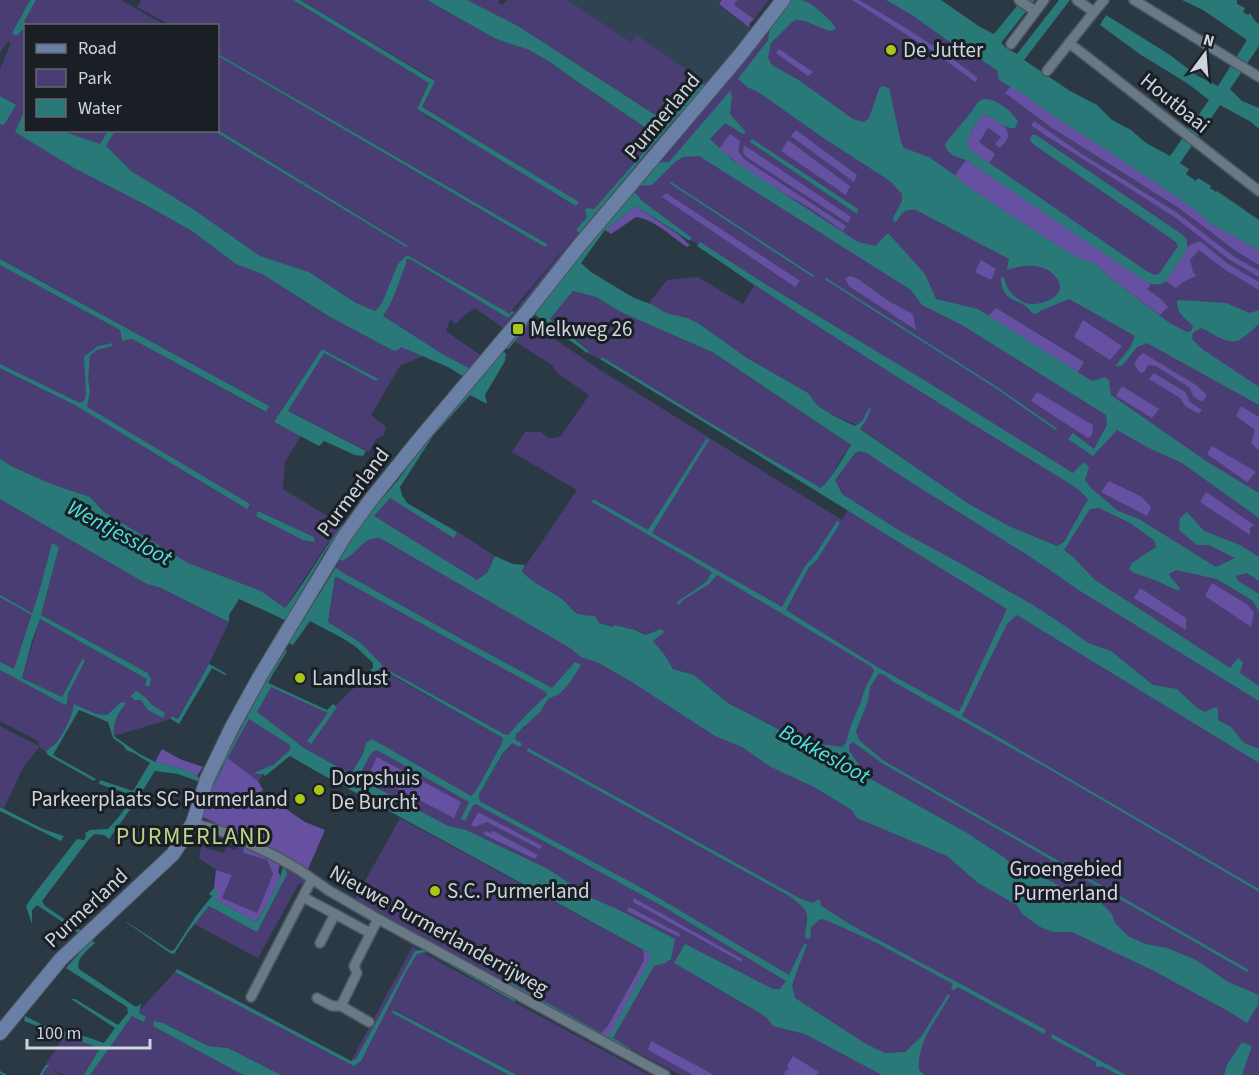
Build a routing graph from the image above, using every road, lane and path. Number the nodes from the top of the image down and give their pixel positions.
1 (783, 0) edge
2 (1019, 0) edge
3 (1044, 0) edge
4 (1077, 0) edge
5 (1104, 0) edge
6 (1134, 0) edge
7 (1033, 9) junction
8 (1094, 12) junction
9 (1070, 43) junction
10 (1011, 44) dead end
11 (1047, 71) dead end
12 (1259, 76) edge
13 (1259, 191) edge
14 (193, 823) junction
15 (312, 879) junction
16 (303, 897) junction
17 (335, 914) junction
18 (378, 920) junction
19 (370, 933) junction
20 (320, 943) dead end
21 (251, 997) dead end
22 (317, 998) dead end
23 (341, 1006) junction
24 (369, 1022) dead end
25 (0, 1033) edge
26 (665, 1075) edge

1 - 14 street, Purmerland
2 - 7 street
3 - 7 street
4 - 8 street
5 - 8 street
6 - 12 street
7 - 10 street
8 - 9 street
9 - 11 street
9 - 13 street, Houtbaai
14 - 15 street, Nieuwe Purmerlanderrijweg
14 - 25 street, Purmerland
15 - 16 street
15 - 18 street, Nieuwe Purmerlanderrijweg
16 - 17 street
16 - 21 street
17 - 19 street
17 - 20 street
18 - 19 street
18 - 26 street, Nieuwe Purmerlanderrijweg
19 - 23 street
22 - 23 street
23 - 24 street

